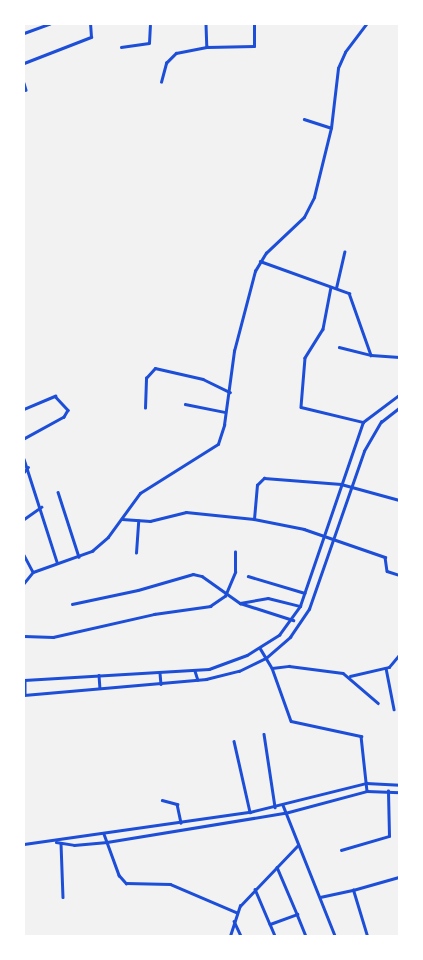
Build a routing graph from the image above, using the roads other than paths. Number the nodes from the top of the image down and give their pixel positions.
1 (49, 24) edge
2 (90, 24) edge
3 (199, 24) edge
4 (206, 24) edge
5 (254, 24) edge
6 (366, 24) edge
7 (150, 25) edge
8 (24, 32) edge
9 (121, 47) dead end
10 (207, 47) junction
11 (24, 63) edge
12 (160, 82) dead end
13 (24, 83) edge
14 (26, 90) dead end
15 (304, 119) dead end
16 (332, 128) junction
17 (344, 252) dead end
18 (260, 261) junction
19 (331, 287) junction
20 (336, 288) junction
21 (339, 347) dead end
22 (371, 355) junction
23 (399, 357) edge
24 (230, 392) junction
25 (399, 395) edge
26 (185, 404) dead end
27 (145, 408) dead end
28 (399, 408) edge
29 (24, 409) edge
30 (225, 412) junction
31 (363, 422) junction
32 (24, 439) edge
33 (24, 459) edge
34 (28, 467) junction
35 (24, 472) edge
36 (342, 484) junction
37 (349, 486) junction
38 (58, 492) dead end
39 (399, 500) edge
40 (41, 507) junction
41 (24, 519) edge
42 (122, 519) junction
43 (254, 519) junction
44 (138, 521) junction
45 (324, 536) junction
46 (332, 539) junction
47 (236, 552) dead end
48 (136, 553) dead end
49 (24, 555) edge
50 (79, 557) junction
51 (57, 562) junction
52 (33, 572) junction
53 (399, 575) edge
54 (248, 576) dead end
55 (24, 583) edge
56 (305, 593) junction
57 (225, 596) junction
58 (240, 603) junction
59 (72, 604) dead end
60 (300, 606) junction
61 (293, 620) junction
62 (24, 636) edge
63 (261, 649) junction
64 (399, 655) edge
65 (265, 657) junction
66 (272, 668) junction
67 (386, 668) junction
68 (196, 671) junction
69 (160, 674) junction
70 (350, 676) junction
71 (99, 677) junction
72 (198, 680) junction
73 (25, 681) edge
74 (161, 684) junction
75 (100, 687) junction
76 (25, 693) edge
77 (378, 703) dead end
78 (394, 708) dead end
79 (264, 734) dead end
80 (234, 741) dead end
81 (366, 783) junction
82 (399, 785) edge
83 (367, 791) junction
84 (388, 791) junction
85 (399, 792) edge
86 (162, 800) dead end
87 (283, 805) junction
88 (275, 807) junction
89 (250, 812) junction
90 (285, 813) junction
91 (181, 823) junction
92 (152, 828) junction
93 (104, 834) junction
94 (152, 835) junction
95 (61, 842) junction
96 (107, 842) junction
97 (24, 844) edge
98 (298, 845) junction
99 (341, 850) dead end
100 (278, 867) junction
101 (399, 877) edge
102 (255, 889) junction
103 (353, 890) junction
104 (63, 897) dead end
105 (320, 897) junction
106 (236, 912) junction
107 (297, 914) junction
108 (234, 920) junction
109 (270, 924) junction
110 (230, 936) edge
111 (241, 936) edge
112 (275, 936) edge
113 (306, 936) edge
114 (335, 936) edge
115 (368, 936) edge

1 - 8 street
2 - 11 street
3 - 7 street
4 - 10 street
5 - 10 street
6 - 16 street
7 - 9 street
10 - 12 street
13 - 14 street
15 - 16 street
16 - 18 street
17 - 20 street
18 - 19 street
18 - 24 street
19 - 20 street
19 - 31 street
20 - 22 street
21 - 22 street
22 - 23 street
24 - 27 street
24 - 30 street
25 - 31 street
26 - 30 street
28 - 37 street
29 - 32 street
30 - 42 street
31 - 36 street
33 - 34 street
34 - 35 street
34 - 40 street
36 - 37 street
36 - 43 street
36 - 45 street
37 - 39 street
37 - 46 street
38 - 50 street
40 - 41 street
40 - 51 street
42 - 44 street
42 - 50 street
43 - 44 street
43 - 45 street
44 - 48 street
45 - 46 street
45 - 56 street
46 - 53 street
46 - 65 street
47 - 57 street
49 - 52 street
50 - 51 street
51 - 52 street
52 - 55 street
54 - 56 street
56 - 60 street
57 - 58 street
57 - 59 street
57 - 62 street
58 - 60 street
58 - 61 street
60 - 61 street
61 - 63 street
63 - 65 street
63 - 68 street
64 - 67 street
65 - 66 street
65 - 72 street
66 - 70 street
66 - 81 street
67 - 70 street
67 - 78 street
68 - 69 street
68 - 72 street
69 - 71 street
69 - 74 street
70 - 77 street
71 - 73 street
71 - 75 street
72 - 74 street
73 - 76 street
74 - 75 street
75 - 76 street
79 - 88 street
80 - 89 street
81 - 82 street
81 - 83 street
81 - 87 street
83 - 84 street
83 - 90 street
84 - 85 street
84 - 99 street
86 - 91 street
87 - 88 street
87 - 90 street
88 - 89 street
89 - 91 street
90 - 94 street
90 - 98 street
91 - 92 street
92 - 93 street
92 - 94 street
93 - 95 street
93 - 96 street
94 - 96 street
95 - 96 street
95 - 97 street
95 - 104 street
96 - 106 street
98 - 100 street
98 - 105 street
100 - 102 street
100 - 107 street
101 - 103 street
102 - 106 street
102 - 109 street
103 - 105 street
103 - 115 street
105 - 114 street
106 - 108 street
107 - 109 street
107 - 113 street
108 - 110 street
108 - 111 street
109 - 112 street

